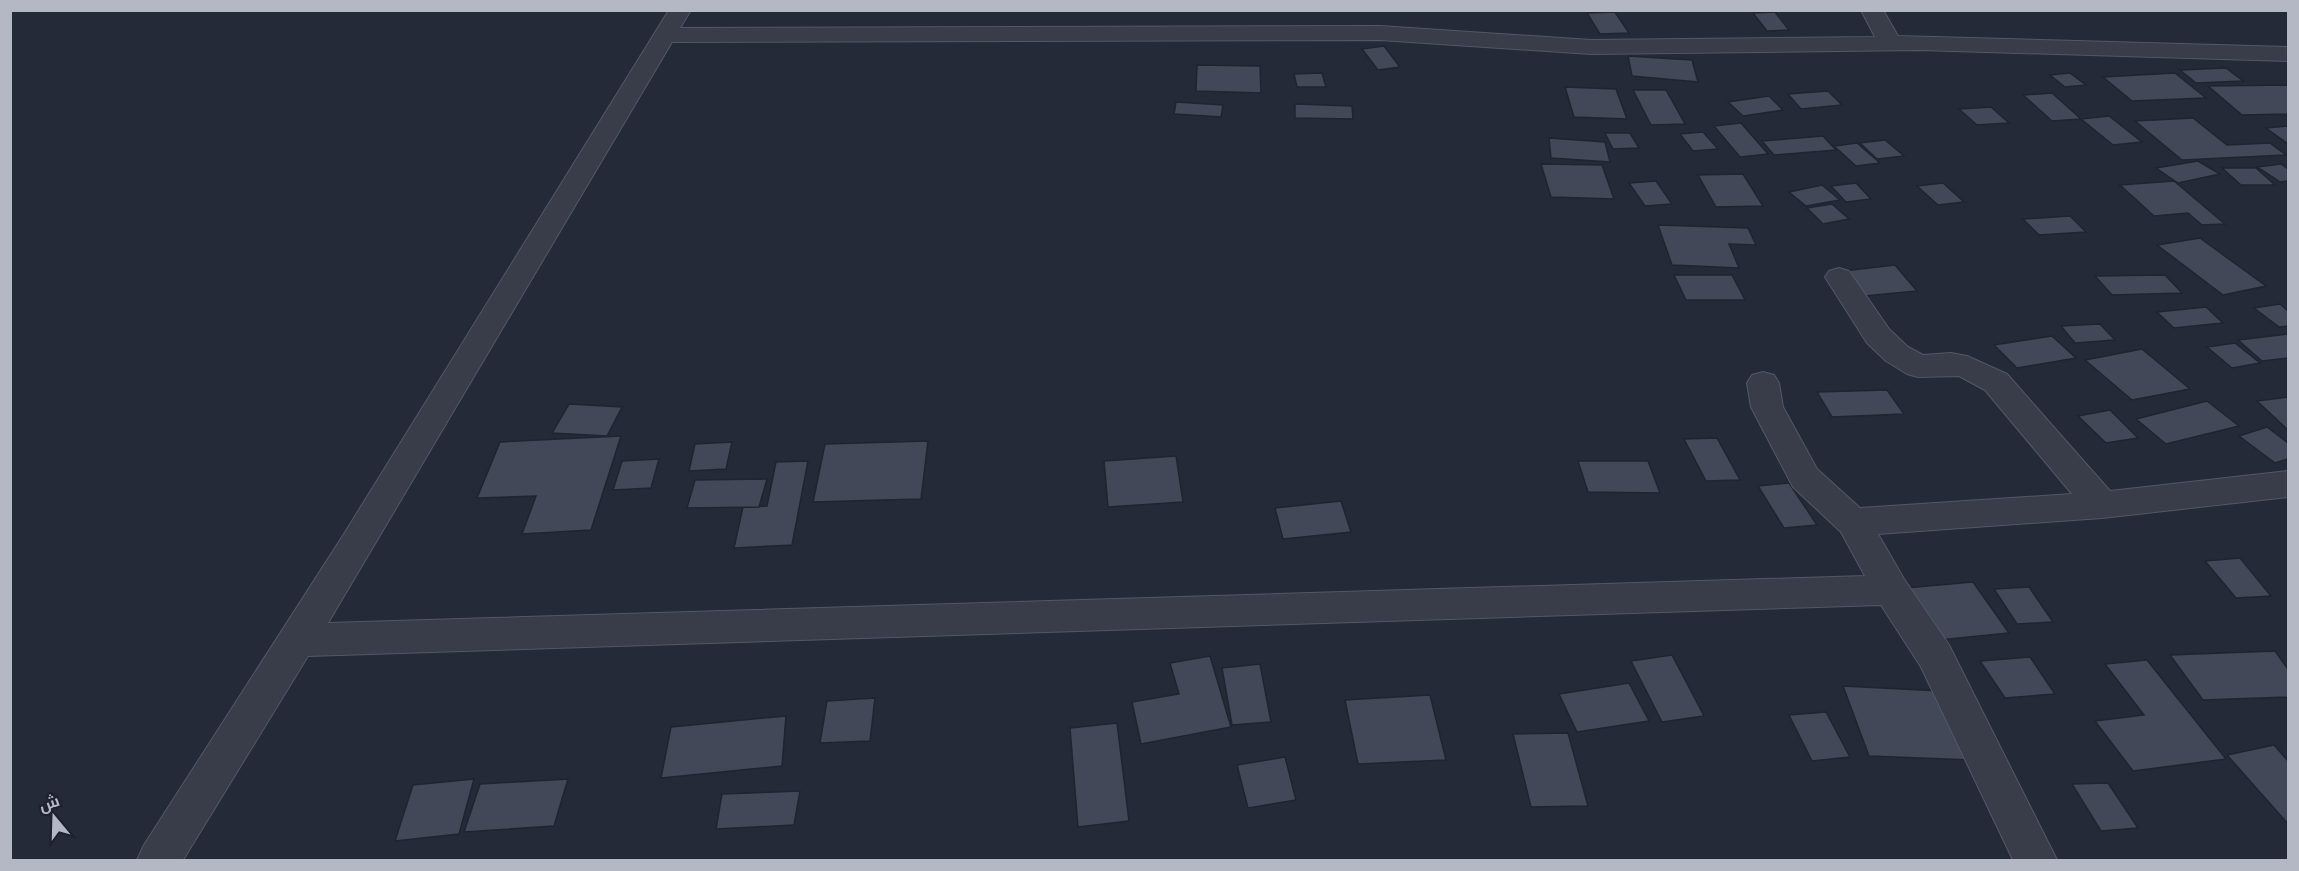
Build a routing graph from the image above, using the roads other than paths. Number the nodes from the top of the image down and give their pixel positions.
1 (1872, 10) edge
2 (673, 23) edge
3 (1890, 43) junction
4 (2289, 54) edge
5 (1839, 277) dead end
6 (1763, 383) dead end
7 (2289, 484) edge
8 (2102, 505) junction
9 (1853, 522) junction
10 (1891, 590) junction
11 (297, 640) junction
12 (159, 861) edge
13 (2035, 861) edge

1 - 3 street
2 - 3 street
2 - 11 street
3 - 4 street
5 - 8 street
6 - 9 street
7 - 8 street
8 - 9 street
9 - 10 street
10 - 11 street
10 - 13 street
11 - 12 street

